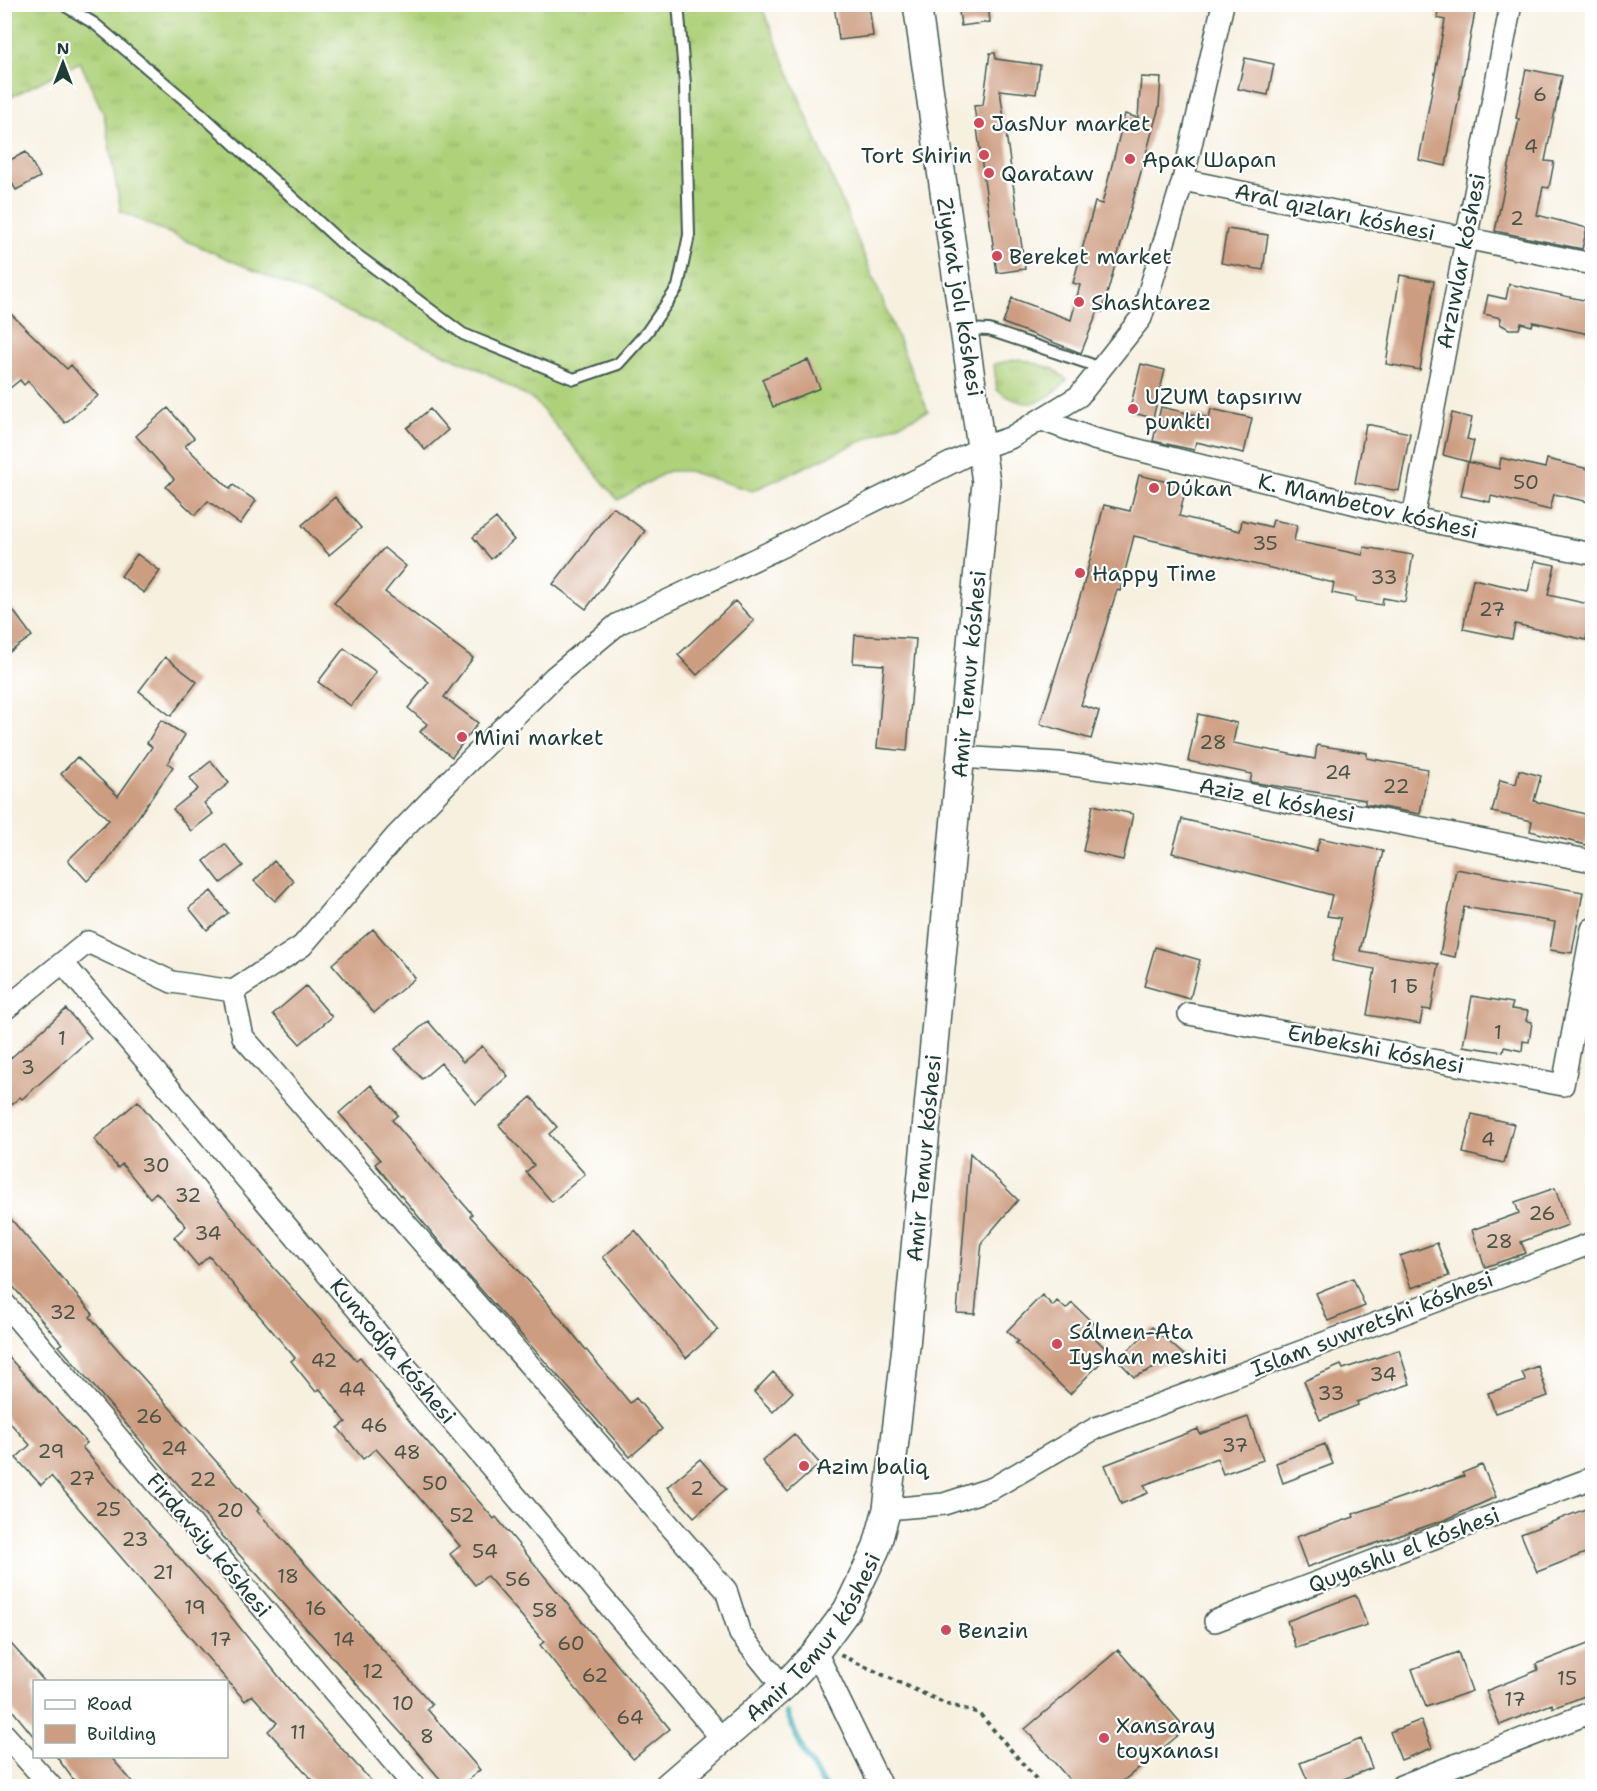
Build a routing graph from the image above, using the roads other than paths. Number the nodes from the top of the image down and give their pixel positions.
1 (62, 4) edge
2 (678, 4) edge
3 (917, 4) edge
4 (1223, 4) edge
5 (1511, 4) edge
6 (1183, 180) junction
7 (1465, 238) junction
8 (1593, 264) edge
9 (964, 329) junction
10 (1090, 364) dead end
11 (1042, 420) junction
12 (982, 447) junction
13 (1413, 518) junction
14 (1593, 554) edge
15 (959, 757) junction
16 (1593, 861) edge
17 (1593, 928) edge
18 (63, 963) junction
19 (233, 991) junction
20 (4, 1010) edge
21 (1189, 1014) dead end
22 (1593, 1243) edge
23 (4, 1303) edge
24 (1593, 1478) edge
25 (887, 1509) junction
26 (1215, 1621) dead end
27 (825, 1652) junction
28 (783, 1686) junction
29 (1593, 1712) edge
30 (4, 1734) edge
31 (723, 1740) junction
32 (51, 1786) edge
33 (414, 1786) edge
34 (668, 1786) edge
35 (881, 1786) edge
36 (1401, 1786) edge

1 - 2 lane
3 - 9 street, Ziyarat jolı kóshesi
4 - 6 street
5 - 7 street, Arzıwlar kóshesi
6 - 7 street, Aral qızları kóshesi
6 - 11 street
7 - 8 street, Aral qızları kóshesi
7 - 13 street, Arzıwlar kóshesi
9 - 10 lane
9 - 12 street, Ziyarat jolı kóshesi
11 - 12 street
11 - 13 street, K. Mambetov kóshesi
12 - 15 street, Amir Temur kóshesi
12 - 19 street
13 - 14 street, K. Mambetov kóshesi
15 - 16 street, Aziz el kóshesi
15 - 25 street, Amir Temur kóshesi
17 - 21 street, Enbekshi kóshesi
18 - 19 street
18 - 20 street
18 - 31 street, Kunxodja kóshesi
19 - 28 street
22 - 25 street, Islam suwretshi kóshesi
23 - 33 street, Firdavsiy kóshesi
24 - 26 street, Quyashlı el kóshesi
25 - 27 street, Amir Temur kóshesi
27 - 28 street, Amir Temur kóshesi
27 - 35 street
28 - 31 street, Amir Temur kóshesi
29 - 36 street
30 - 32 street
31 - 34 street, Amir Temur kóshesi

